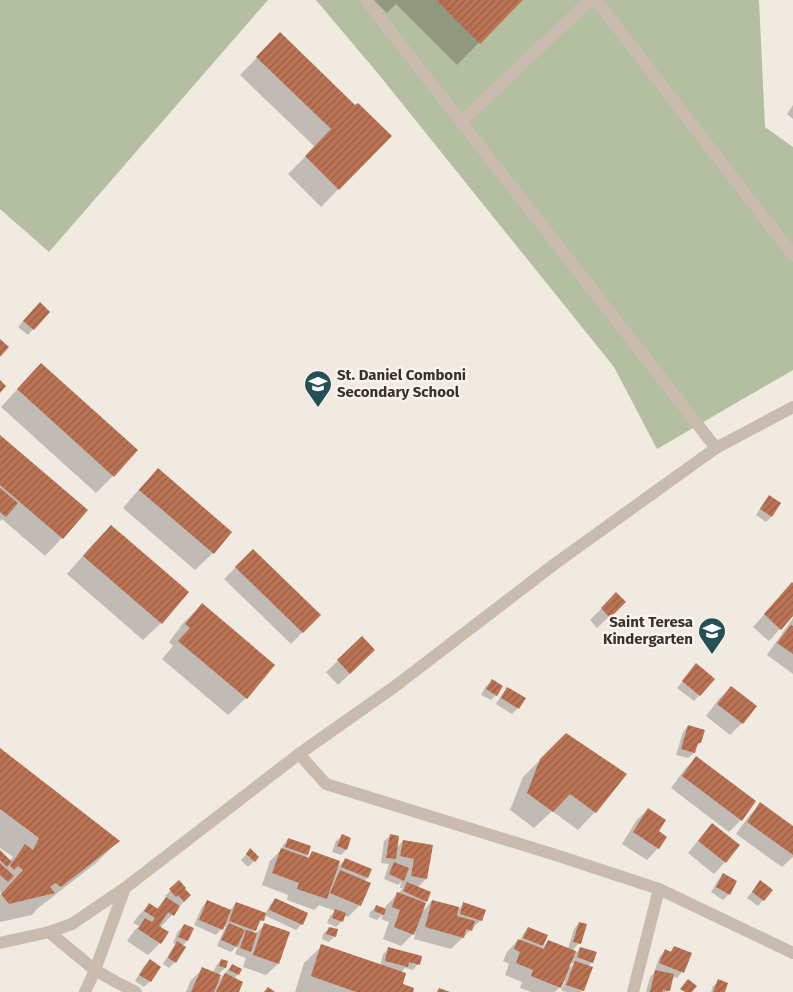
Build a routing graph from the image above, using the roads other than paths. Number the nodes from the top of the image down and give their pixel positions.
1 (366, 0) edge
2 (590, 0) edge
3 (596, 0) edge
4 (461, 122) junction
5 (793, 255) edge
6 (793, 407) edge
7 (716, 448) junction
8 (298, 754) junction
9 (125, 888) junction
10 (660, 889) junction
11 (49, 932) junction
12 (0, 943) edge
13 (793, 953) edge
14 (95, 970) junction
15 (85, 992) edge
16 (136, 992) edge
17 (634, 992) edge

1 - 4 street
2 - 4 street
3 - 5 street
4 - 7 street
6 - 7 street
7 - 8 street
8 - 9 street
8 - 10 street
9 - 11 street
9 - 14 street
10 - 13 street
10 - 17 street
11 - 12 street
11 - 14 street
14 - 15 street
14 - 16 street

